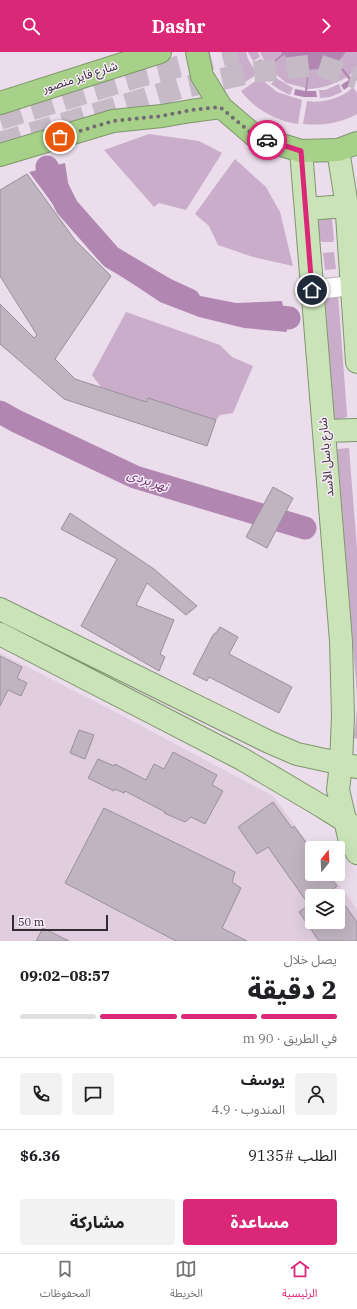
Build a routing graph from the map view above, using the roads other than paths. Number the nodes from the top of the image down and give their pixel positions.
1 (160, 52) edge
2 (197, 52) edge
3 (0, 103) edge
4 (220, 107) junction
5 (348, 146) edge
6 (301, 151) junction
7 (0, 155) edge
8 (346, 206) junction
9 (306, 209) junction
10 (354, 285) edge
11 (312, 290) junction
12 (357, 362) edge
13 (357, 430) edge
14 (324, 431) junction
15 (0, 610) edge
16 (0, 634) edge
17 (349, 766) edge
18 (351, 825) edge
19 (357, 853) edge

1 - 3 highway, شارع فايز منصور
2 - 4 highway
4 - 6 highway
4 - 7 highway
5 - 6 highway
5 - 8 main road
6 - 9 main road, شارع باسل الأسد
8 - 9 main road
8 - 10 main road
9 - 11 main road, شارع باسل الأسد
10 - 11 street
10 - 12 main road
11 - 14 main road, شارع باسل الأسد
13 - 14 main road
14 - 17 main road, شارع باسل الأسد
15 - 17 main road
16 - 18 main road
17 - 18 main road, شارع باسل الأسد
18 - 19 main road, شارع باسل الأسد

